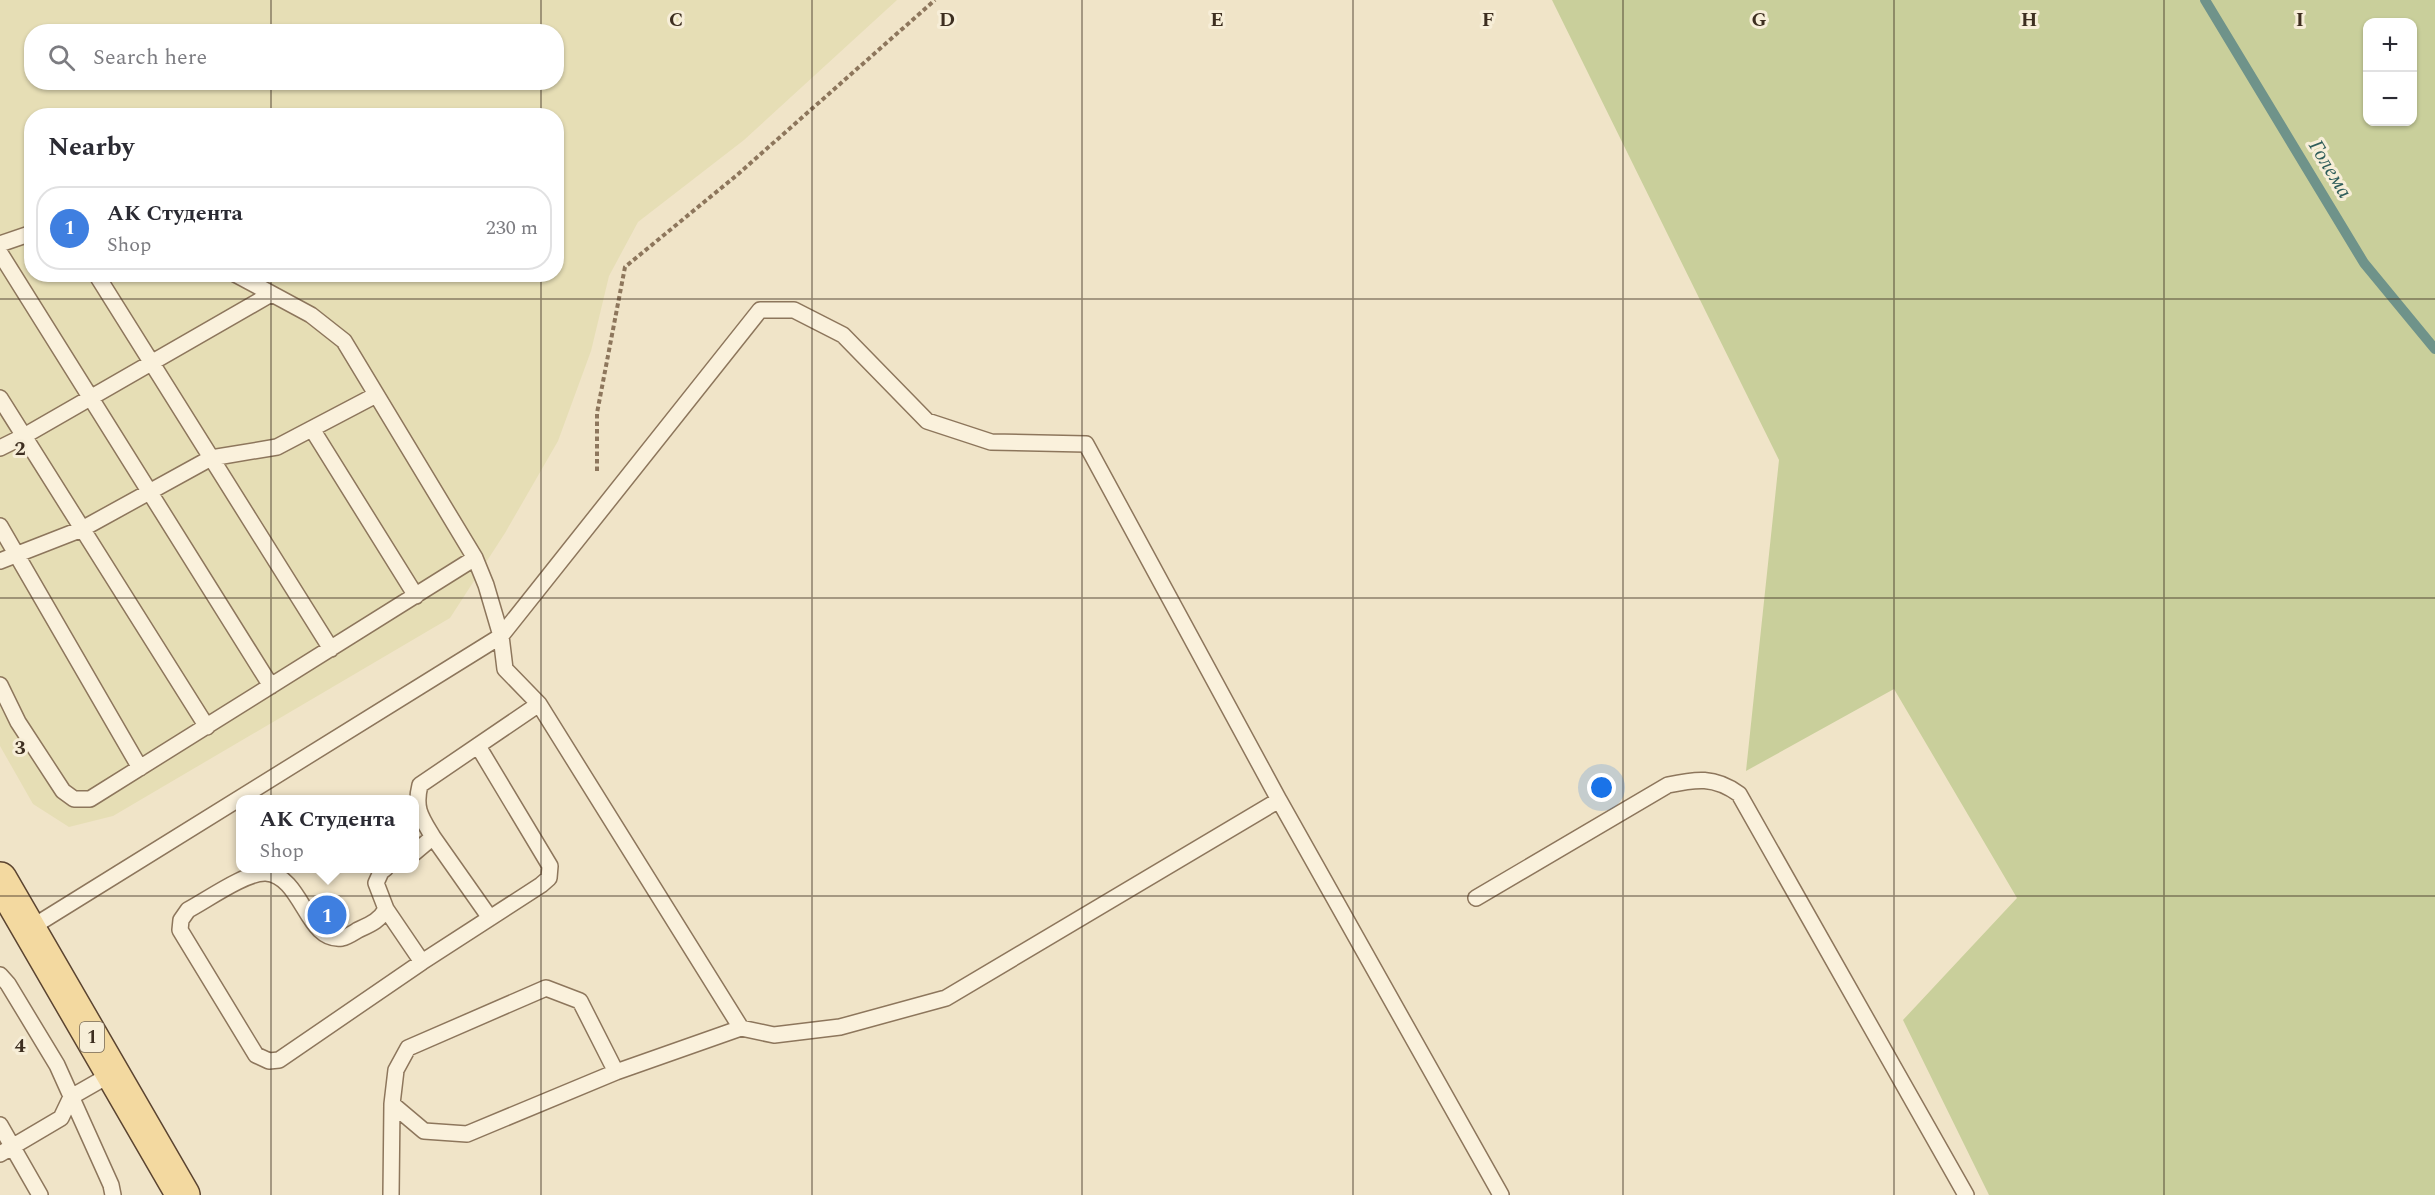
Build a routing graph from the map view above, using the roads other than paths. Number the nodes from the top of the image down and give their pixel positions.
1 (24, 236) edge
2 (0, 244) edge
3 (0, 253) edge
4 (101, 282) edge
5 (249, 282) edge
6 (271, 294) junction
7 (151, 363) junction
8 (376, 394) junction
9 (0, 398) edge
10 (91, 398) junction
11 (312, 429) junction
12 (24, 436) junction
13 (0, 448) edge
14 (211, 458) junction
15 (150, 492) junction
16 (0, 526) edge
17 (82, 529) junction
18 (17, 554) junction
19 (475, 558) junction
20 (0, 561) edge
21 (416, 596) junction
22 (501, 636) junction
23 (331, 649) junction
24 (0, 685) edge
25 (271, 686) junction
26 (539, 704) junction
27 (207, 727) junction
28 (478, 746) junction
29 (140, 768) junction
30 (245, 795) edge
31 (417, 795) edge
32 (1279, 800) junction
33 (236, 801) edge
34 (419, 811) edge
35 (434, 837) junction
36 (419, 849) edge
37 (381, 873) edge
38 (0, 879) edge
39 (1476, 897) dead end
40 (386, 909) junction
41 (490, 918) junction
42 (29, 929) junction
43 (422, 962) junction
44 (0, 975) edge
45 (741, 1028) junction
46 (616, 1071) junction
47 (113, 1073) junction
48 (71, 1097) junction
49 (392, 1104) junction
50 (0, 1125) edge
51 (6, 1150) edge
52 (39, 1195) edge
53 (113, 1195) edge
54 (183, 1195) edge
55 (391, 1195) edge
56 (1501, 1195) edge
57 (1966, 1195) edge

1 - 2 lane
3 - 10 lane
4 - 7 lane
5 - 6 lane
6 - 7 lane
6 - 8 lane
7 - 10 lane
7 - 14 lane
8 - 11 lane
8 - 19 lane
9 - 12 lane
10 - 12 lane
10 - 15 lane
11 - 14 lane
11 - 21 lane
12 - 13 lane
12 - 17 lane
14 - 15 lane
14 - 23 lane
15 - 17 lane
15 - 25 lane
16 - 18 lane
17 - 18 lane
17 - 27 lane
18 - 20 lane
18 - 29 lane
19 - 21 lane
19 - 22 lane
21 - 23 lane
22 - 26 lane
22 - 30 lane
22 - 32 lane
23 - 25 lane
24 - 29 lane
25 - 27 lane
26 - 28 lane
26 - 45 lane
27 - 29 lane
28 - 31 lane
28 - 41 lane
32 - 45 lane
32 - 56 lane
33 - 42 lane
34 - 35 lane
35 - 36 lane
35 - 41 lane
37 - 40 lane
38 - 42 main road, 1
39 - 57 lane
40 - 43 lane
40 - 43 lane
41 - 43 lane
42 - 47 main road, 1
44 - 48 lane
45 - 46 lane
46 - 49 lane
46 - 49 lane
47 - 48 lane
47 - 54 main road, 1
48 - 51 lane
48 - 53 lane
49 - 55 lane
50 - 51 lane
51 - 52 lane

